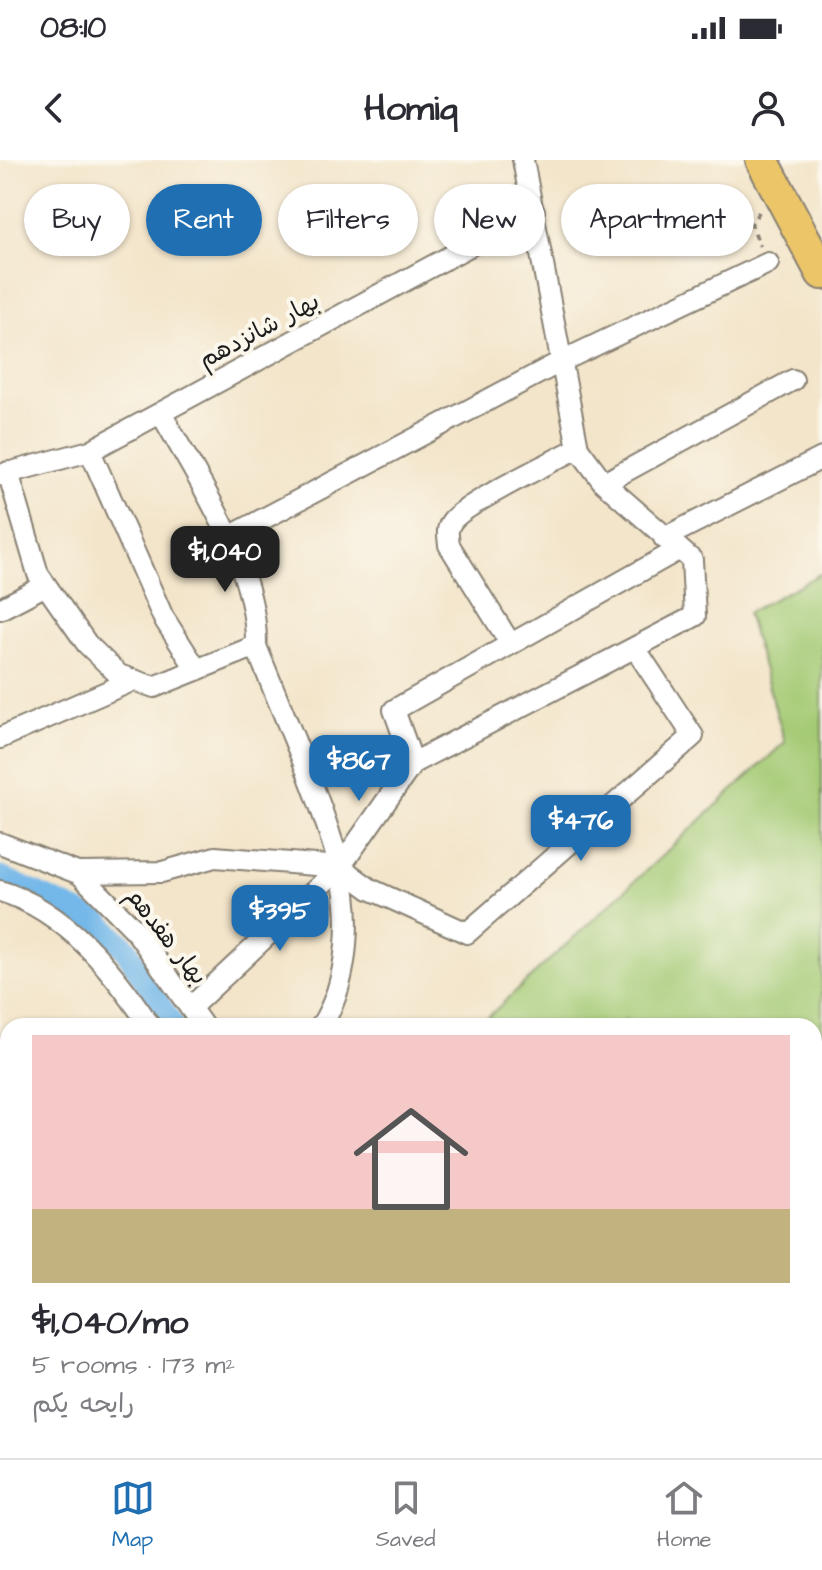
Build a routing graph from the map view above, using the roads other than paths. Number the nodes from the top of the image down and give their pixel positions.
1 (523, 160) edge
2 (770, 174) edge
3 (528, 184) edge
4 (451, 256) edge
5 (542, 256) edge
6 (768, 263) road end
7 (822, 273) edge
8 (560, 362) junction
9 (793, 380) dead end
10 (161, 413) junction
11 (578, 448) junction
12 (90, 451) junction
13 (822, 458) edge
14 (4, 474) edge
15 (604, 483) junction
16 (229, 537) junction
17 (671, 544) junction
18 (46, 585) junction
19 (0, 609) edge
20 (510, 643) junction
21 (256, 646) junction
22 (635, 648) junction
23 (197, 670) junction
24 (134, 680) junction
25 (0, 738) edge
26 (413, 763) junction
27 (0, 843) edge
28 (340, 867) junction
29 (78, 873) junction
30 (0, 891) edge
31 (190, 1008) junction
32 (145, 1018) edge
33 (197, 1018) edge
34 (326, 1018) edge

1 - 3 street
2 - 7 main road
4 - 10 street, بهار شانزدهم
5 - 8 street
6 - 8 street
8 - 11 street
8 - 16 street
9 - 15 street
10 - 12 street, بهار شانزدهم
10 - 16 street
11 - 15 street
11 - 20 street
12 - 14 street, بهار شانزدهم
12 - 23 street
13 - 17 street
14 - 18 street
15 - 17 street
16 - 21 street
17 - 20 street
17 - 22 street
18 - 19 street
18 - 24 street
20 - 26 street
21 - 23 street
21 - 28 street
22 - 26 street
22 - 28 street
23 - 24 street
24 - 25 street
26 - 28 street
27 - 29 street, بهار هفدهم
28 - 29 street
28 - 31 street
28 - 34 street
29 - 31 street, بهار هفدهم
30 - 32 street
31 - 33 street, بهار هفدهم

